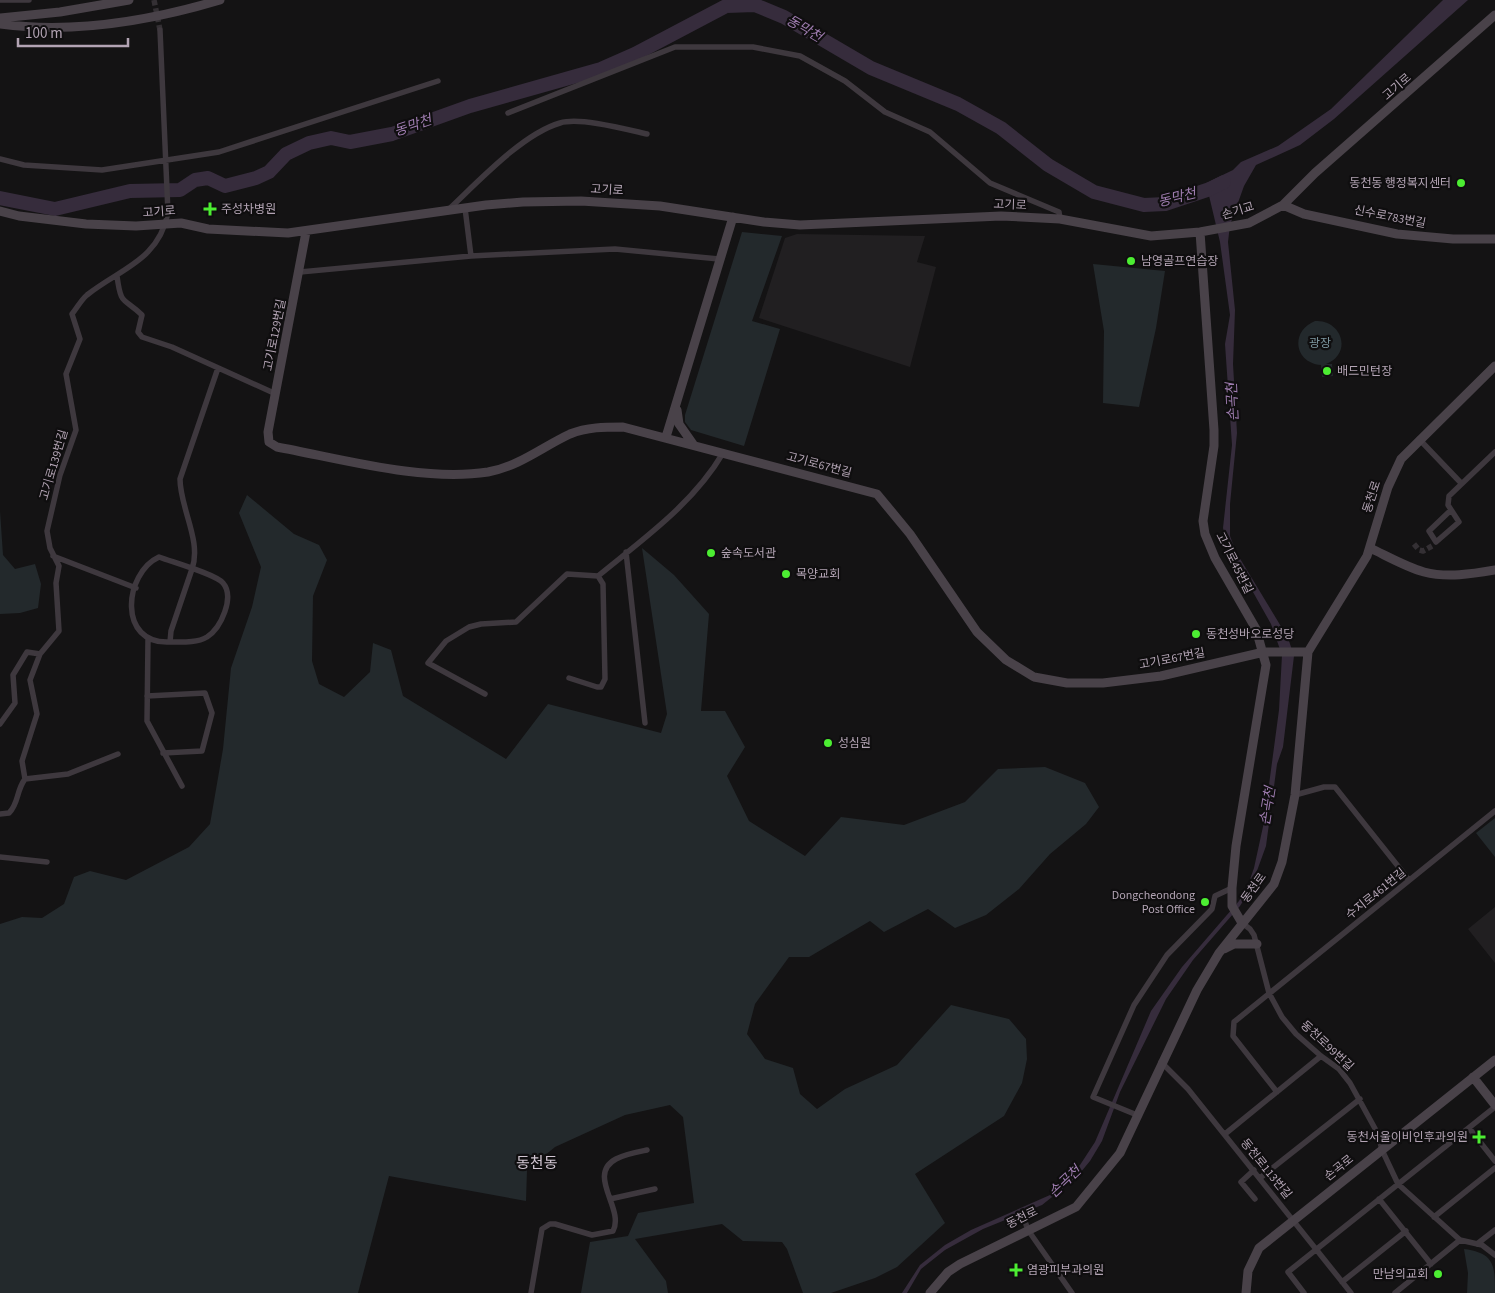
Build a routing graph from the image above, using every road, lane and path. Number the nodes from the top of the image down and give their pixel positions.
1 (0, 0) edge
2 (29, 0) edge
3 (129, 0) edge
4 (220, 0) edge
5 (1495, 15) edge
6 (0, 18) edge
7 (0, 24) edge
8 (160, 30) tunnel mouth
9 (438, 81) dead end
10 (508, 113) dead end
11 (647, 134) dead end
12 (0, 159) edge
13 (165, 160) junction
14 (1283, 205) junction
15 (465, 208) junction
16 (448, 210) junction
17 (0, 211) edge
18 (1268, 214) joint
19 (732, 217) junction
20 (1060, 219) junction
21 (166, 226) junction
22 (1215, 230) joint
23 (306, 232) junction
24 (1200, 232) junction
25 (1495, 239) edge
26 (471, 256) junction
27 (719, 259) junction
28 (300, 272) junction
29 (117, 276) junction
30 (1495, 366) edge
31 (218, 368) junction
32 (276, 394) junction
33 (676, 404) junction
34 (666, 437) junction
35 (1419, 439) junction
36 (269, 442) joint
37 (694, 444) junction
38 (1495, 452) edge
39 (724, 453) junction
40 (1461, 483) junction
41 (1451, 510) junction
42 (1370, 548) junction
43 (626, 552) junction
44 (54, 556) junction
45 (192, 569) junction
46 (1495, 570) edge
47 (598, 576) junction
48 (136, 588) junction
49 (148, 639) junction
50 (170, 642) junction
51 (1264, 652) junction
52 (1304, 652) junction
53 (40, 654) junction
54 (568, 678) dead end
55 (485, 694) dead end
56 (147, 696) junction
57 (645, 723) dead end
58 (0, 724) edge
59 (163, 753) junction
60 (118, 754) dead end
61 (25, 779) junction
62 (182, 786) dead end
63 (1295, 795) junction
64 (1495, 811) edge
65 (0, 814) edge
66 (0, 856) edge
67 (47, 862) dead end
68 (1409, 880) junction
69 (1231, 893) junction
70 (1242, 923) junction
71 (1257, 944) junction
72 (1219, 953) junction
73 (1269, 994) junction
74 (1321, 1056) junction
75 (1495, 1060) edge
76 (1161, 1062) junction
77 (1473, 1077) junction
78 (1277, 1092) junction
79 (1360, 1099) junction
80 (1495, 1106) edge
81 (1137, 1116) junction
82 (1469, 1128) junction
83 (1225, 1134) junction
84 (647, 1150) dead end
85 (1382, 1150) junction
86 (1495, 1161) edge
87 (1495, 1168) edge
88 (1254, 1170) junction
89 (1260, 1178) junction
90 (1398, 1184) junction
91 (655, 1189) dead end
92 (610, 1199) junction
93 (1255, 1199) dead end
94 (1379, 1199) junction
95 (1022, 1216) dead end
96 (1434, 1217) junction
97 (1294, 1220) junction
98 (1028, 1230) junction
99 (1495, 1230) edge
100 (1406, 1231) junction
101 (1460, 1240) junction
102 (1477, 1244) junction
103 (1317, 1250) junction
104 (1495, 1255) edge
105 (1431, 1264) junction
106 (1342, 1282) junction
107 (1398, 1292) edge
108 (531, 1293) edge
109 (930, 1293) edge
110 (1072, 1293) edge
111 (1246, 1293) edge
112 (1304, 1293) edge
113 (1351, 1293) edge

1 - 2 street
3 - 6 street
4 - 7 street
5 - 14 street, 고기로
8 - 13 street
9 - 13 street
10 - 20 street
11 - 16 street
12 - 13 street
13 - 21 street
14 - 18 street, 고기로
14 - 25 street, 신수로783번길
15 - 16 street, 고기로
15 - 19 street, 고기로
15 - 26 street
16 - 23 street, 고기로
17 - 21 street, 고기로
18 - 22 street, 손기교
19 - 20 street, 고기로
19 - 27 street
20 - 24 street, 고기로
21 - 23 street, 고기로
21 - 29 street, 고기로139번길
22 - 24 street, 고기로
23 - 28 street, 고기로129번길
24 - 51 street, 고기로45번길
26 - 27 street
26 - 28 street
27 - 33 street
28 - 32 street, 고기로129번길
29 - 31 street
29 - 44 street, 고기로139번길
30 - 35 street, 동천로
31 - 32 street
31 - 45 street
32 - 36 street, 고기로129번길
33 - 34 street
33 - 37 street
34 - 36 street, 고기로67번길
34 - 37 street, 고기로67번길
35 - 40 street
35 - 42 street, 동천로
37 - 39 street, 고기로67번길
38 - 40 street
39 - 43 street
39 - 51 street, 고기로67번길
40 - 41 street
41 - 41 street
42 - 46 street
42 - 52 street, 동천로
43 - 47 street
43 - 57 street
44 - 48 street
44 - 53 street, 고기로139번길
45 - 48 street
45 - 50 street
45 - 50 street
47 - 54 street
47 - 55 street
48 - 49 street
49 - 50 street
49 - 56 street
51 - 52 street, 고기로67번길
51 - 69 street, 고기로45번길
52 - 63 street, 동천로
53 - 58 street, 고기로139번길
53 - 61 street
56 - 59 street
56 - 59 street
59 - 62 street
60 - 61 street
61 - 65 street
63 - 68 street
63 - 70 street, 동천로
64 - 68 street, 수지로461번길
66 - 67 street
68 - 73 street, 수지로461번길
69 - 70 street
69 - 81 street
70 - 71 street, 동천로99번길
70 - 72 street, 동천로
71 - 72 street
71 - 73 street, 동천로99번길
72 - 76 street, 동천로
73 - 74 street, 동천로99번길
73 - 78 street, 수지로461번길
74 - 78 street
74 - 79 street, 동천로99번길
75 - 77 street, 손곡로
76 - 81 street, 동천로
76 - 83 street, 동천로113번길
77 - 80 street
77 - 85 street, 손곡로
78 - 83 street
79 - 85 street, 동천로99번길
79 - 89 street
80 - 82 street
81 - 98 street, 동천로
82 - 86 street
82 - 90 street
83 - 88 street, 동천로113번길
84 - 92 street
85 - 90 street, 동천로99번길
85 - 97 street, 손곡로
87 - 96 street
88 - 89 street, 동천로113번길
88 - 93 street
89 - 97 street, 동천로113번길
90 - 94 street
90 - 96 street, 동천로99번길
91 - 92 street
92 - 108 street
94 - 100 street
94 - 103 street
95 - 98 street
96 - 101 street, 동천로99번길
97 - 103 street, 동천로113번길
97 - 111 street, 손곡로
98 - 109 street, 동천로
98 - 110 street
99 - 102 street
100 - 105 street
100 - 106 street
101 - 102 street, 동천로99번길
101 - 105 street
102 - 104 street, 동천로99번길
103 - 106 street, 동천로113번길
103 - 112 street
105 - 107 street
106 - 113 street, 동천로113번길

